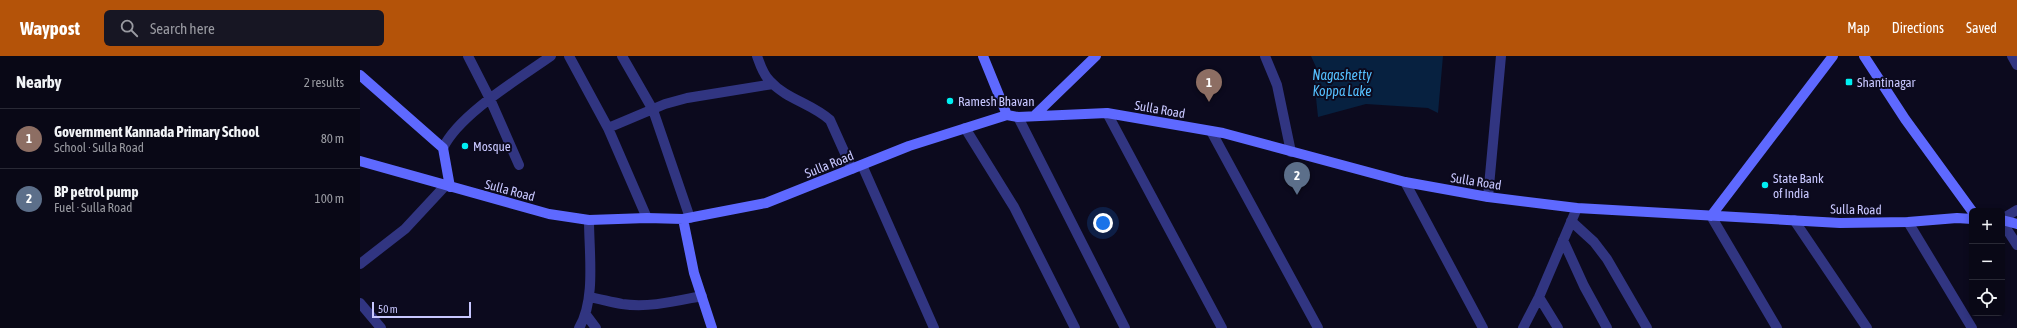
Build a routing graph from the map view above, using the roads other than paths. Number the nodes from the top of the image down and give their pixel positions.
1 (468, 56) edge
2 (551, 56) edge
3 (569, 56) edge
4 (622, 56) edge
5 (757, 56) edge
6 (983, 56) edge
7 (1096, 56) edge
8 (1265, 56) edge
9 (1501, 56) edge
10 (1833, 56) edge
11 (1864, 56) edge
12 (2012, 56) edge
13 (2017, 65) edge
14 (360, 75) edge
15 (773, 84) junction
16 (490, 99) junction
17 (653, 110) junction
18 (1107, 113) junction
19 (1007, 115) junction
20 (1035, 115) junction
21 (1018, 117) junction
22 (608, 128) junction
23 (965, 128) junction
24 (1211, 131) junction
25 (443, 148) junction
26 (1291, 152) junction
27 (360, 161) edge
28 (862, 164) junction
29 (519, 165) dead end
30 (852, 169) junction
31 (1405, 182) junction
32 (448, 187) junction
33 (1488, 197) junction
34 (1577, 208) junction
35 (1970, 208) edge
36 (2017, 210) edge
37 (1711, 216) junction
38 (647, 218) junction
39 (686, 218) junction
40 (2005, 218) edge
41 (1969, 219) edge
42 (589, 220) junction
43 (1794, 220) junction
44 (1571, 221) junction
45 (2005, 221) edge
46 (1908, 222) junction
47 (2017, 224) edge
48 (2005, 225) edge
49 (1563, 240) junction
50 (2017, 245) edge
51 (360, 264) edge
52 (702, 296) junction
53 (589, 297) junction
54 (1539, 297) junction
55 (360, 303) edge
56 (586, 316) junction
57 (381, 328) edge
58 (580, 328) edge
59 (596, 328) edge
60 (712, 328) edge
61 (934, 328) edge
62 (1075, 328) edge
63 (1125, 328) edge
64 (1222, 328) edge
65 (1318, 328) edge
66 (1483, 328) edge
67 (1523, 328) edge
68 (1558, 328) edge
69 (1607, 328) edge
70 (1648, 328) edge
71 (1777, 328) edge
72 (1868, 328) edge
73 (1972, 328) edge

1 - 16 street
2 - 16 street
3 - 22 street
4 - 17 street
5 - 15 street
6 - 19 main road
7 - 20 main road
8 - 26 street
9 - 33 street
10 - 37 main road
11 - 35 main road
12 - 13 street
14 - 25 main road
15 - 17 street
15 - 30 street
16 - 25 street
16 - 29 street
17 - 22 street
17 - 39 street
18 - 20 main road, Sulla Road
18 - 24 main road, Sulla Road
18 - 64 street
19 - 21 main road, Sulla Road
19 - 23 main road, Sulla Road
20 - 21 main road, Sulla Road
21 - 63 street
22 - 38 street
23 - 28 main road, Sulla Road
23 - 62 street
24 - 26 main road, Sulla Road
24 - 65 street
25 - 32 main road
26 - 31 main road, Sulla Road
27 - 32 main road, Sulla Road
28 - 30 main road, Sulla Road
28 - 61 street
30 - 39 main road, Sulla Road
31 - 33 main road, Sulla Road
31 - 66 street
32 - 42 main road, Sulla Road
32 - 51 street
33 - 34 main road, Sulla Road
34 - 37 main road, Sulla Road
34 - 44 street
36 - 40 street
37 - 43 main road, Sulla Road
37 - 71 street
38 - 39 main road, Sulla Road
38 - 42 main road, Sulla Road
39 - 52 main road
41 - 46 main road, Sulla Road
42 - 53 street
43 - 46 main road, Sulla Road
43 - 72 street
44 - 49 street
44 - 70 street
45 - 47 main road
46 - 73 street
48 - 50 street
49 - 54 street
49 - 69 street
52 - 53 street
52 - 60 main road
53 - 56 street
54 - 67 street
54 - 68 street
55 - 57 street
56 - 58 street
56 - 59 street

